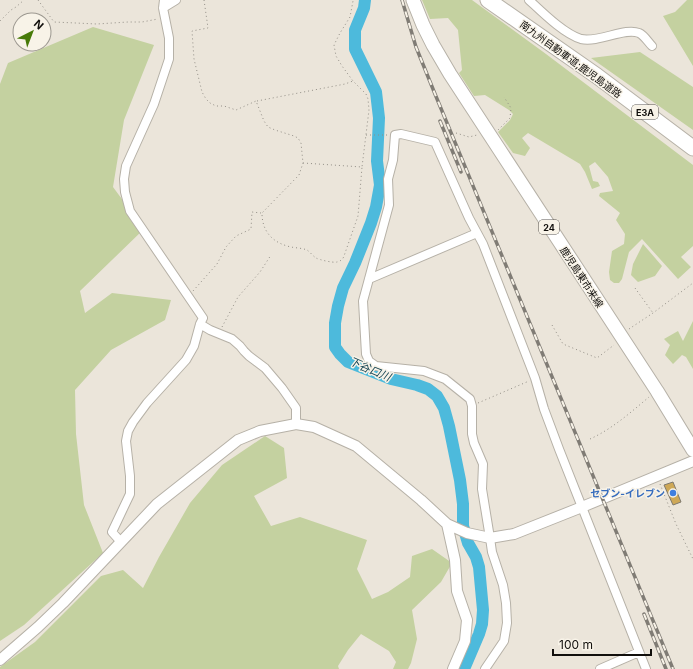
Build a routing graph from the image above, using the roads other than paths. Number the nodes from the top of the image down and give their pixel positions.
1 (176, 0) edge
2 (413, 0) edge
3 (488, 0) edge
4 (529, 0) edge
5 (164, 4) edge
6 (652, 46) dead end
7 (597, 76) junction
8 (693, 139) edge
9 (693, 148) edge
10 (693, 154) edge
11 (477, 233) junction
12 (369, 279) junction
13 (200, 324) junction
14 (296, 424) junction
15 (693, 450) edge
16 (693, 461) edge
17 (582, 507) junction
18 (447, 524) junction
19 (490, 538) junction
20 (121, 542) junction
21 (639, 652) junction
22 (0, 660) edge
23 (453, 669) edge
24 (485, 669) edge
25 (600, 669) edge
26 (646, 669) edge

1 - 5 street
2 - 15 main road, 鹿児島東市来線 / 24
3 - 7 highway, 南九州自動車道;鹿児島道路 / E3A
4 - 6 street
5 - 13 street
7 - 8 highway
7 - 9 highway, 南九州自動車道;鹿児島道路 / E3A
7 - 10 highway
11 - 12 street
11 - 12 street
11 - 17 street
12 - 19 street
13 - 14 street
13 - 20 street
14 - 18 street
14 - 20 street
16 - 17 street
17 - 19 street
17 - 21 street
18 - 19 street
18 - 23 street
19 - 24 street
20 - 22 street
21 - 25 street
21 - 26 street

